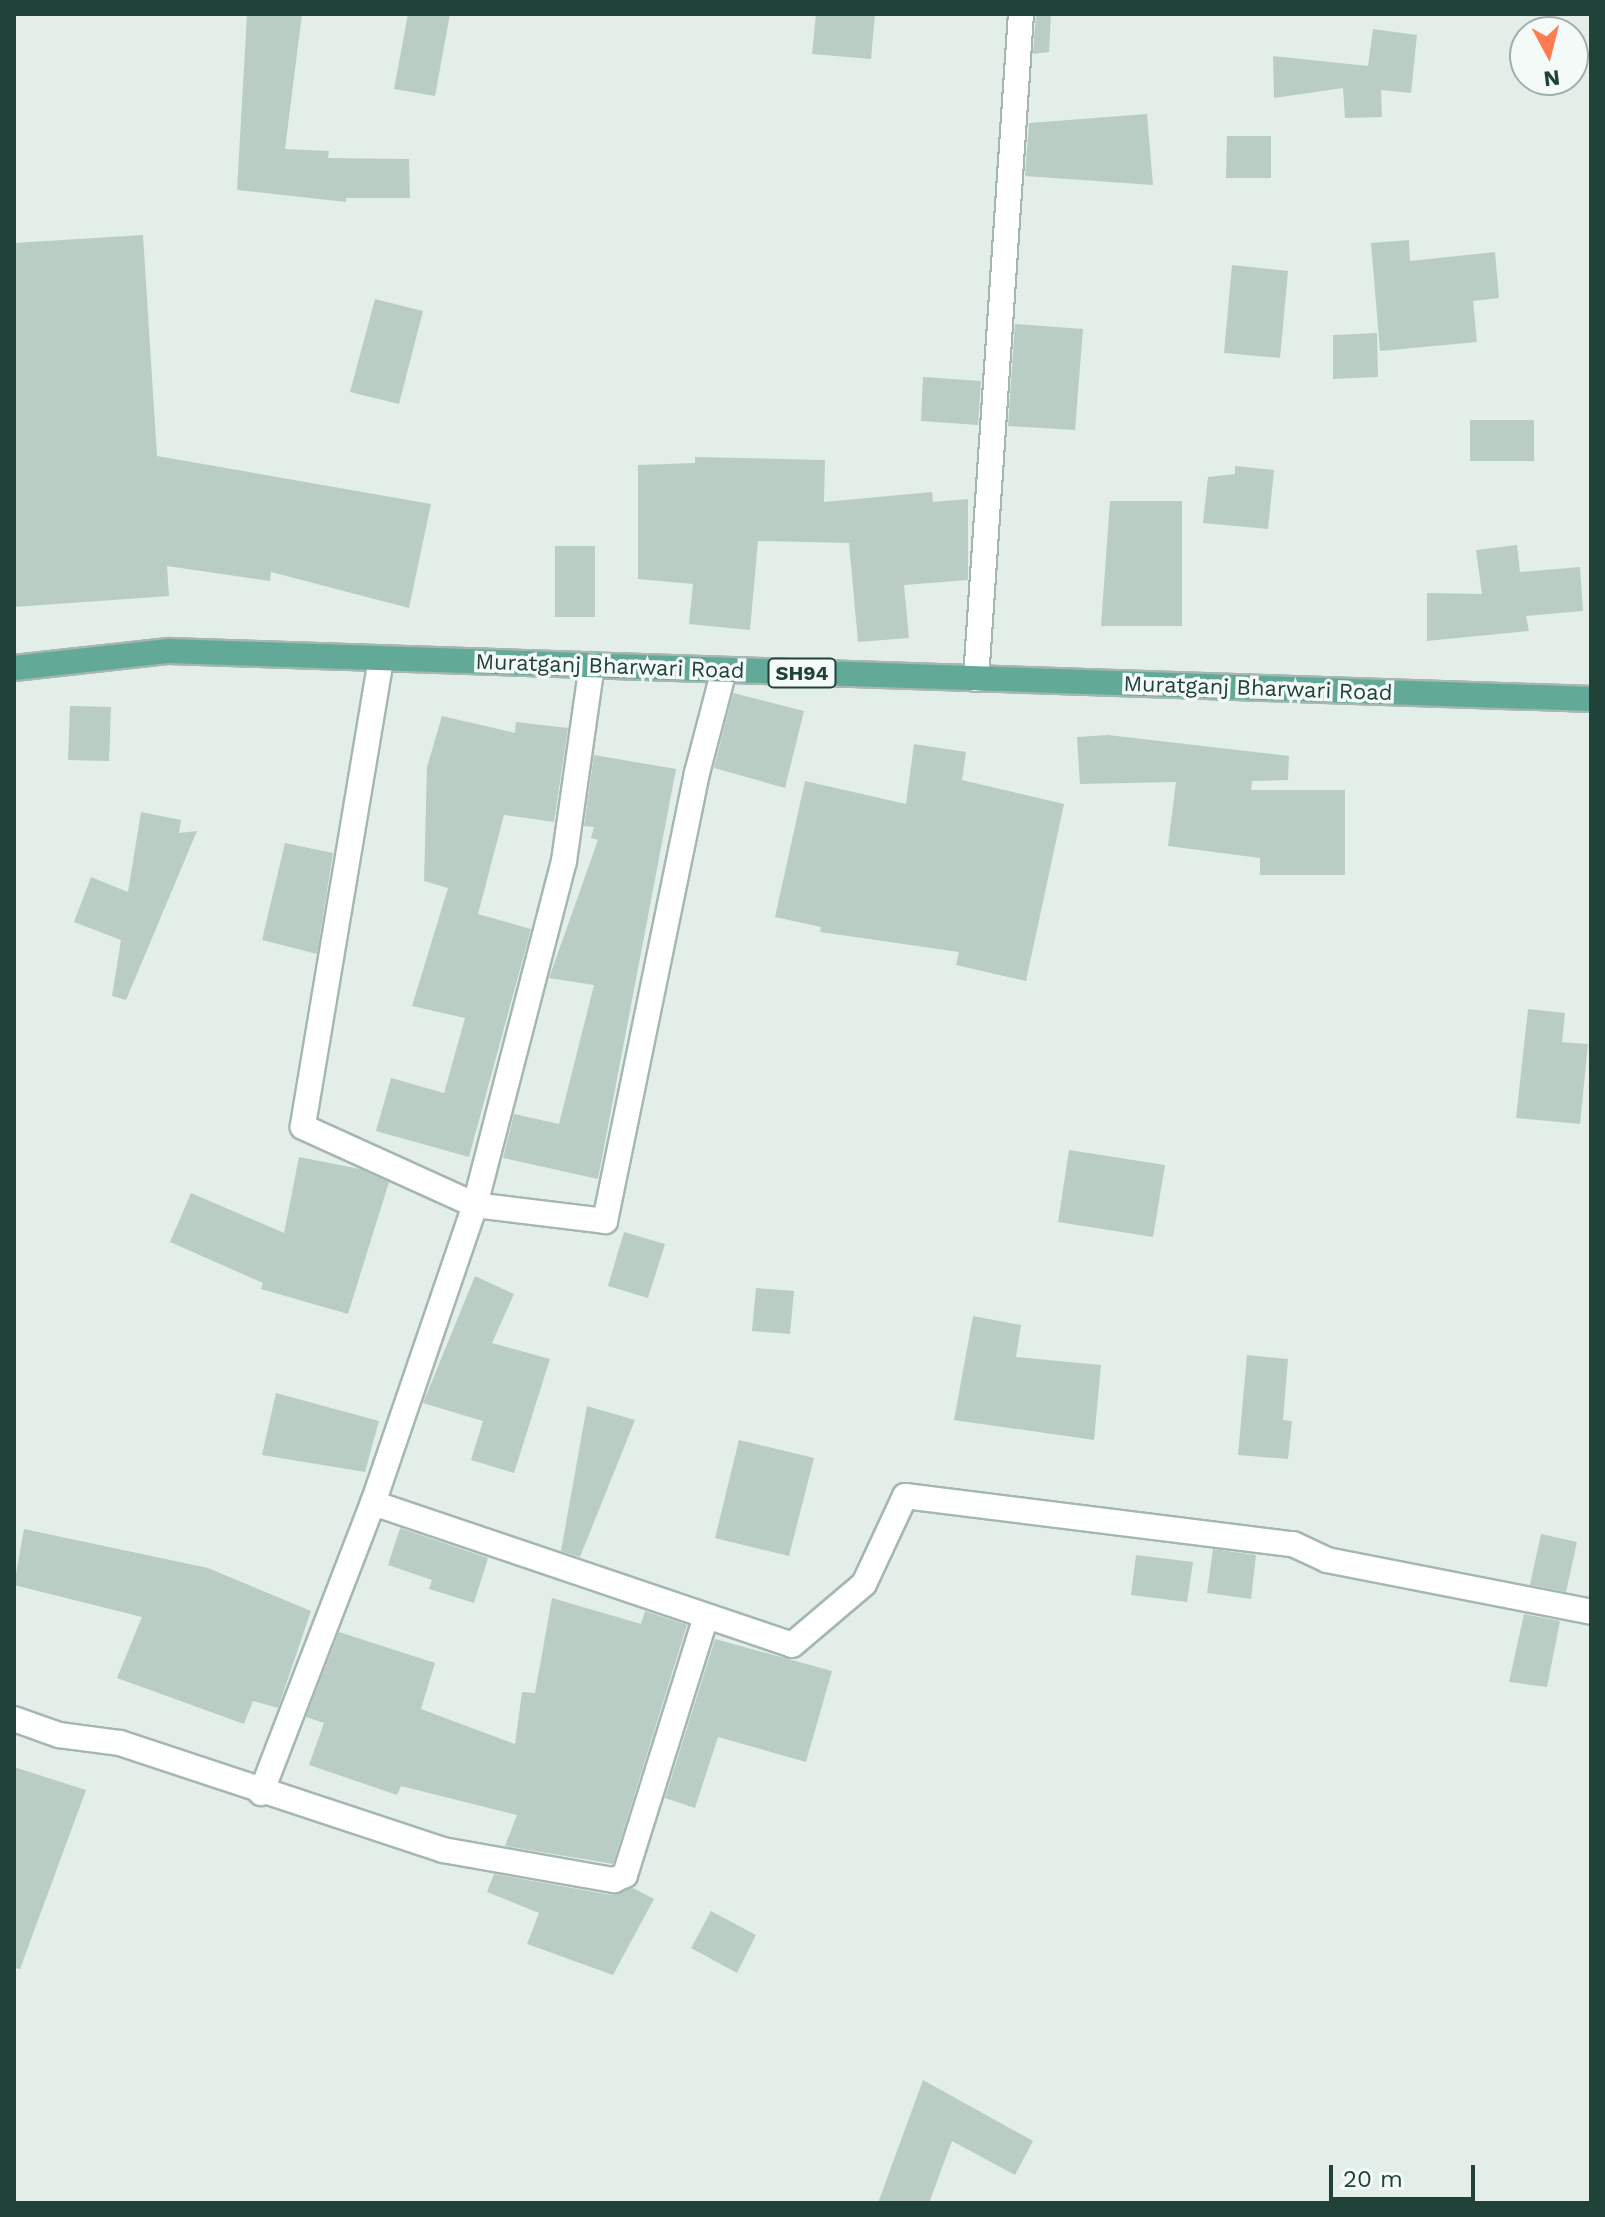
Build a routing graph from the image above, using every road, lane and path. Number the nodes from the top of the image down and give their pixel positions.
1 (1021, 14) edge
2 (381, 659) junction
3 (592, 665) junction
4 (14, 668) edge
5 (724, 670) junction
6 (976, 679) junction
7 (1591, 699) edge
8 (475, 1205) junction
9 (373, 1503) junction
10 (1591, 1612) edge
11 (705, 1620) junction
12 (14, 1719) edge
13 (261, 1793) junction

1 - 6 street
2 - 3 main road, Muratganj Bharwari Road / SH94
2 - 4 main road, Muratganj Bharwari Road / SH94
2 - 8 street
3 - 5 main road, Muratganj Bharwari Road / SH94
3 - 8 street
5 - 6 main road, Muratganj Bharwari Road / SH94
5 - 8 street
6 - 7 main road, Muratganj Bharwari Road / SH94
8 - 9 street
9 - 11 street
9 - 13 street
10 - 11 street
11 - 13 street
12 - 13 street

